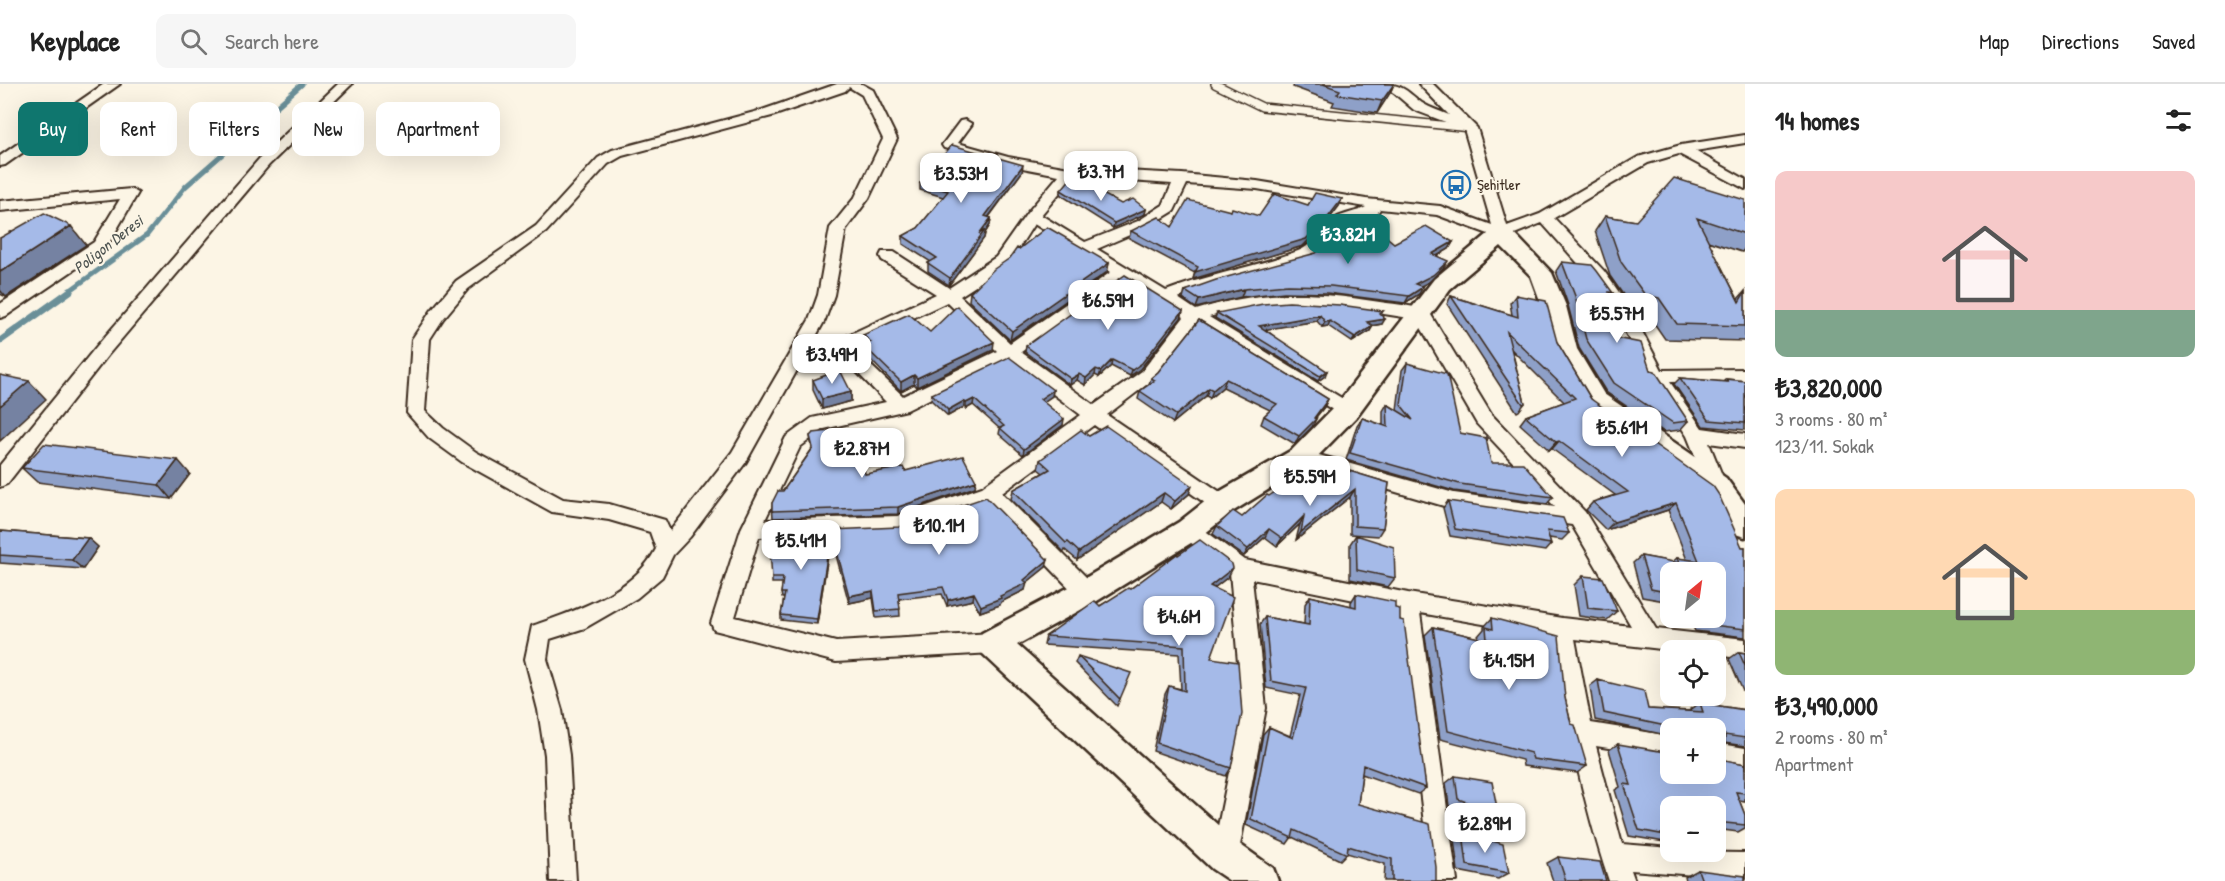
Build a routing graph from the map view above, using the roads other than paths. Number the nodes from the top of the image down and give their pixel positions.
1 (113, 84) edge
2 (345, 84) edge
3 (844, 84) edge
4 (853, 84) edge
5 (1215, 84) edge
6 (1385, 84) edge
7 (1426, 84) edge
8 (965, 124) dead end
9 (1470, 128) junction
10 (1745, 139) edge
11 (1681, 149) junction
12 (0, 162) edge
13 (1069, 172) junction
14 (1182, 178) junction
15 (1745, 184) edge
16 (1375, 204) junction
17 (0, 206) edge
18 (1032, 216) junction
19 (1545, 217) junction
20 (1502, 234) junction
21 (1085, 248) junction
22 (888, 256) dead end
23 (1120, 273) junction
24 (949, 295) junction
25 (1163, 298) junction
26 (0, 312) edge
27 (1422, 314) junction
28 (1194, 316) junction
29 (1010, 352) junction
30 (1656, 375) junction
31 (1745, 375) edge
32 (901, 405) junction
33 (1347, 410) junction
34 (1095, 416) junction
35 (1696, 434) junction
36 (1745, 441) edge
37 (1301, 457) junction
38 (0, 479) edge
39 (1716, 485) junction
40 (989, 492) junction
41 (1222, 504) junction
42 (1578, 518) junction
43 (1742, 518) edge
44 (751, 529) junction
45 (1189, 530) junction
46 (666, 549) junction
47 (1240, 568) junction
48 (1087, 592) junction
49 (1408, 602) junction
50 (1562, 628) junction
51 (1648, 636) junction
52 (993, 643) junction
53 (1745, 649) edge
54 (1579, 732) junction
55 (1660, 745) edge
56 (1726, 756) edge
57 (1745, 759) edge
58 (1225, 856) junction
59 (1613, 856) junction
60 (1745, 866) edge
61 (563, 881) edge
62 (1260, 881) edge
63 (1444, 881) edge
64 (1622, 881) edge

1 - 12 street
2 - 38 street
3 - 46 street
4 - 46 street
5 - 9 lane
6 - 9 street
7 - 9 street
8 - 13 street
9 - 20 street
10 - 11 street
11 - 15 street
11 - 19 street
13 - 14 street
13 - 18 street
14 - 16 street
14 - 21 street
16 - 20 street
16 - 25 street
17 - 26 street
18 - 21 street
18 - 24 street
19 - 20 street
19 - 30 street
20 - 27 street
20 - 39 street
21 - 23 street
22 - 24 street
23 - 25 street
23 - 29 street
24 - 29 street
24 - 32 street
25 - 28 street
27 - 28 street
27 - 33 street
27 - 42 street
28 - 33 street
28 - 34 street
29 - 32 street
29 - 34 street
30 - 31 street
30 - 35 street
32 - 44 street
33 - 37 street
34 - 40 street
34 - 41 street
35 - 36 street
35 - 39 street
37 - 41 street
37 - 42 street
39 - 43 street
40 - 44 street
40 - 48 street
41 - 45 street
42 - 51 street
44 - 52 street
45 - 47 street
45 - 48 street
46 - 61 street
47 - 49 street
47 - 58 street
48 - 52 street
49 - 50 street
49 - 63 street
50 - 51 street
50 - 54 street
51 - 53 street
52 - 58 street
54 - 55 street
54 - 59 street
56 - 57 street
58 - 62 street
59 - 60 street
59 - 64 street

